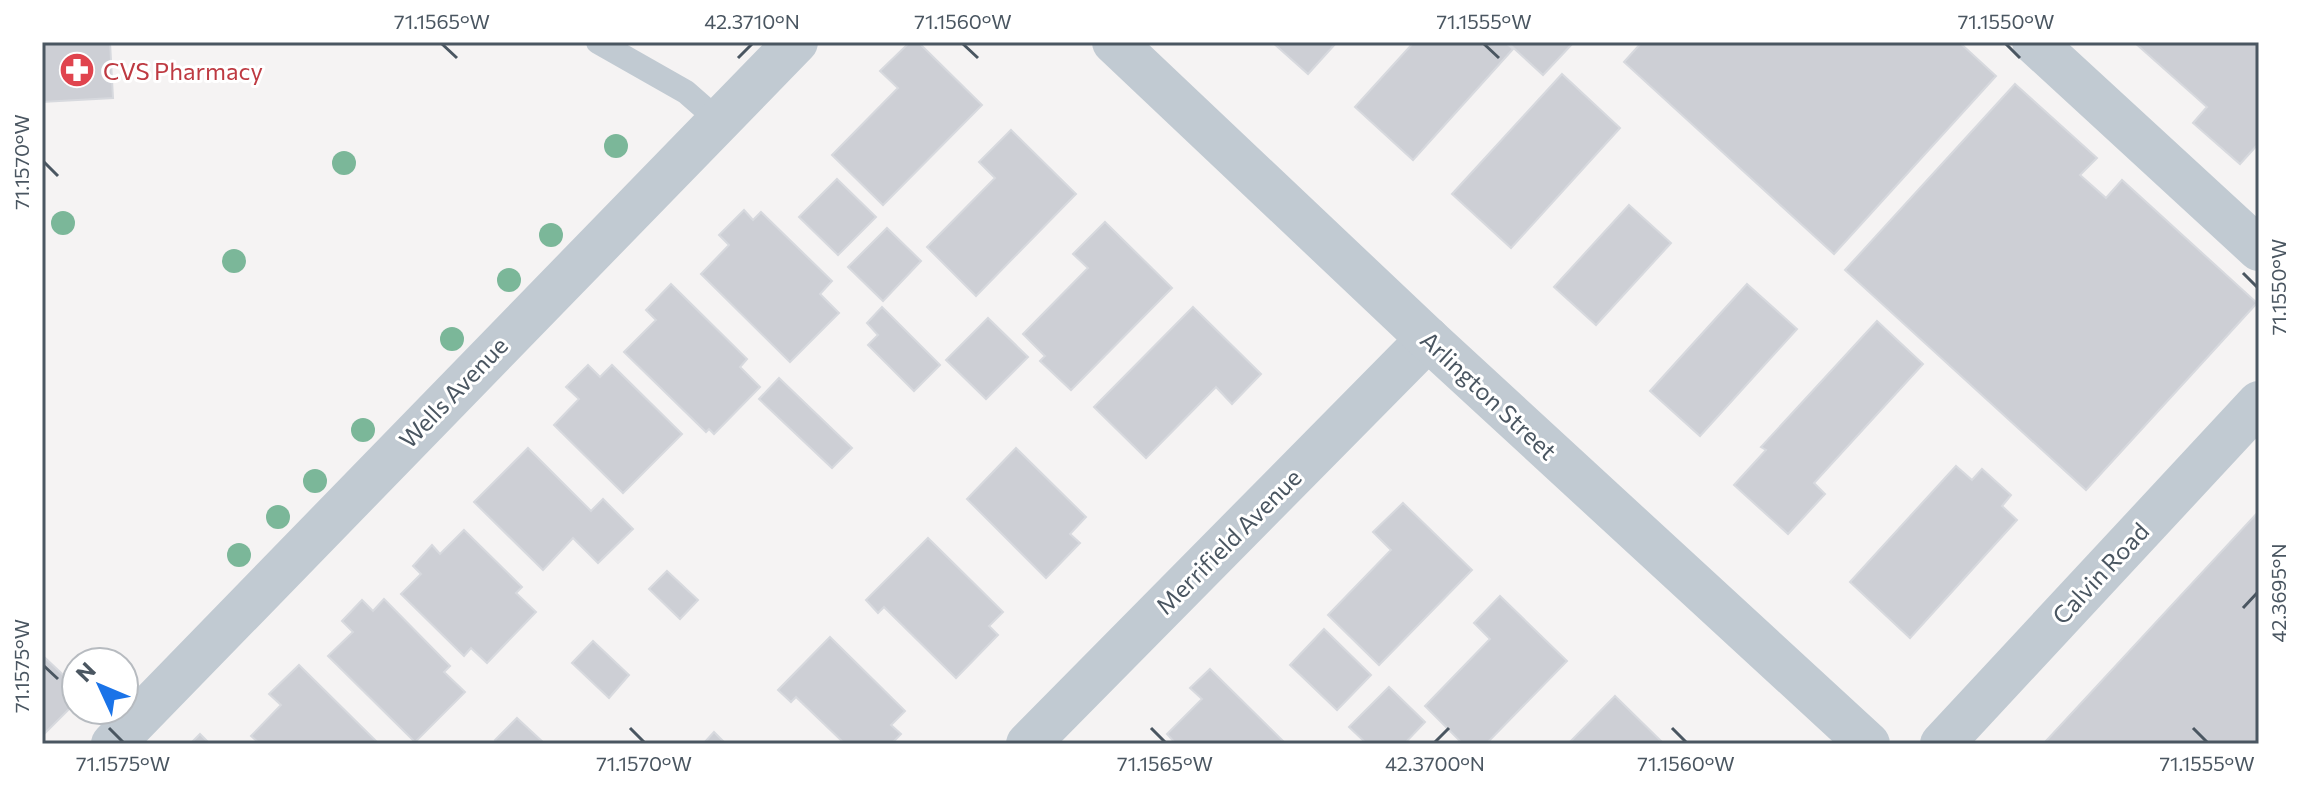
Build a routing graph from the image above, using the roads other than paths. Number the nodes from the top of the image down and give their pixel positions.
1 (598, 42) edge
2 (796, 42) edge
3 (1114, 42) edge
4 (2034, 42) edge
5 (719, 121) junction
6 (2259, 249) edge
7 (1428, 339) junction
8 (2259, 403) edge
9 (113, 744) edge
10 (1028, 744) edge
11 (1868, 744) edge
12 (1942, 744) edge

1 - 5 lane
2 - 5 street, Wells Avenue
3 - 7 street, Arlington Street
4 - 6 street
5 - 9 street, Wells Avenue
7 - 10 street, Merrifield Avenue
7 - 11 street, Arlington Street
8 - 12 street, Calvin Road

